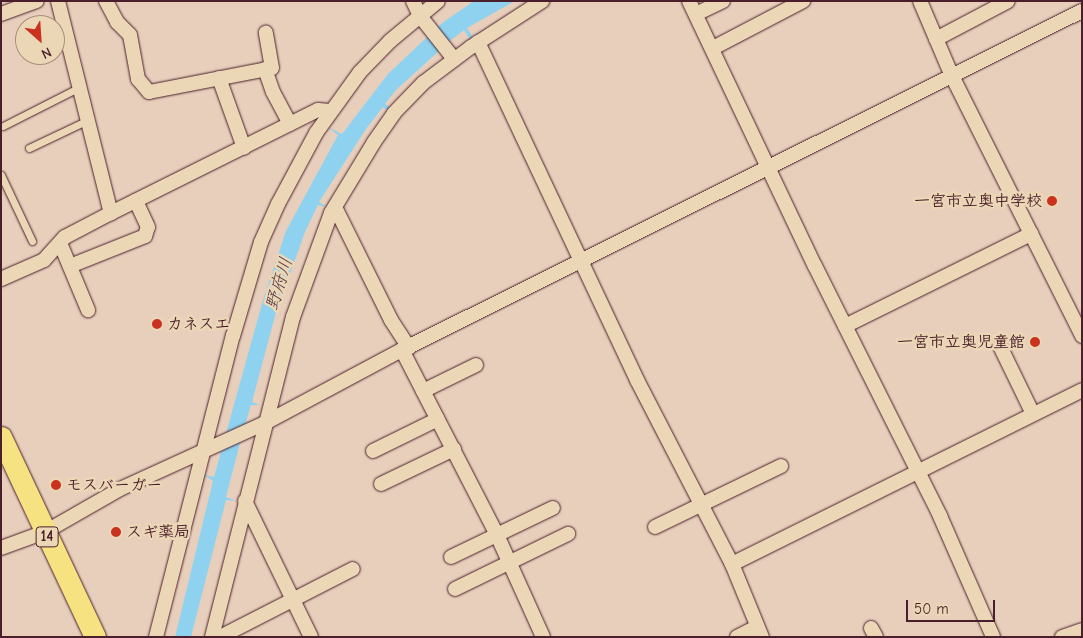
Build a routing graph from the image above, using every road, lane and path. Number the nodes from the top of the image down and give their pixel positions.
1 (58, 1) edge
2 (106, 1) edge
3 (414, 1) edge
4 (438, 1) edge
5 (542, 1) edge
6 (689, 1) edge
7 (723, 1) edge
8 (803, 1) edge
9 (1008, 1) edge
10 (30, 2) edge
11 (922, 2) edge
12 (1082, 11) edge
13 (1, 14) edge
14 (696, 14) junction
15 (422, 18) junction
16 (266, 33) dead end
17 (936, 39) junction
18 (478, 42) junction
19 (713, 48) junction
20 (453, 58) junction
21 (265, 69) junction
22 (952, 76) junction
23 (219, 78) junction
24 (80, 87) junction
25 (330, 112) junction
26 (88, 120) junction
27 (290, 124) junction
28 (3, 126) dead end
29 (29, 148) dead end
30 (244, 148) junction
31 (769, 170) junction
32 (1, 175) edge
33 (136, 201) junction
34 (335, 207) junction
35 (111, 213) junction
36 (1032, 234) junction
37 (32, 241) dead end
38 (60, 242) junction
39 (582, 263) junction
40 (70, 266) junction
41 (1, 279) edge
42 (88, 310) dead end
43 (845, 326) junction
44 (1082, 336) edge
45 (1000, 346) dead end
46 (405, 349) junction
47 (476, 365) dead end
48 (1082, 390) edge
49 (423, 391) junction
50 (1032, 412) junction
51 (438, 419) junction
52 (262, 424) junction
53 (1, 438) edge
54 (454, 449) junction
55 (373, 451) dead end
56 (204, 452) junction
57 (781, 466) dead end
58 (917, 472) junction
59 (381, 484) dead end
60 (245, 501) junction
61 (699, 504) junction
62 (553, 508) dead end
63 (655, 527) dead end
64 (44, 532) junction
65 (568, 534) dead end
66 (497, 535) junction
67 (1, 548) edge
68 (452, 557) dead end
69 (510, 562) junction
70 (732, 564) junction
71 (353, 569) dead end
72 (455, 589) dead end
73 (294, 599) junction
74 (1082, 630) edge
75 (759, 632) edge
76 (95, 637) edge
77 (156, 637) edge
78 (212, 637) edge
79 (220, 637) edge
80 (310, 637) edge
81 (543, 637) edge
82 (737, 637) edge
83 (993, 637) edge
84 (1062, 637) edge

1 - 24 street
2 - 23 street
3 - 15 street
4 - 15 street
5 - 18 street
6 - 14 street
7 - 14 street
8 - 19 street
9 - 17 street
10 - 13 street
11 - 17 street
12 - 22 street
14 - 19 street
15 - 20 street
15 - 25 street
16 - 21 street
17 - 22 street
18 - 20 street
18 - 39 street
19 - 31 street
20 - 34 street
21 - 23 street
21 - 27 street
22 - 31 street
22 - 36 street
23 - 30 street
24 - 26 street
24 - 28 lane
25 - 27 street
25 - 56 street
26 - 29 lane
26 - 35 street
27 - 30 street
30 - 33 street
31 - 39 street
31 - 43 street
32 - 37 lane
33 - 35 street
33 - 40 street
34 - 46 street
34 - 52 street
35 - 38 street
36 - 43 street
36 - 44 street
38 - 40 street
38 - 41 street
39 - 46 street
39 - 61 street
40 - 42 street
43 - 58 street
45 - 50 street
46 - 49 street
46 - 52 street
47 - 49 street
48 - 50 street
49 - 51 street
50 - 58 street
51 - 54 street
51 - 55 street
52 - 56 street
52 - 60 street
53 - 64 main road, 14
54 - 59 street
54 - 66 street
56 - 64 street
56 - 77 street
57 - 61 street
58 - 70 street
58 - 83 street
60 - 73 street
60 - 78 street
61 - 63 street
61 - 70 street
62 - 66 street
64 - 67 street
64 - 76 main road, 14
65 - 69 street
66 - 68 street
66 - 69 street
69 - 72 street
69 - 81 street
70 - 75 street
71 - 73 street
73 - 79 street
73 - 80 street
74 - 84 street
75 - 82 street

